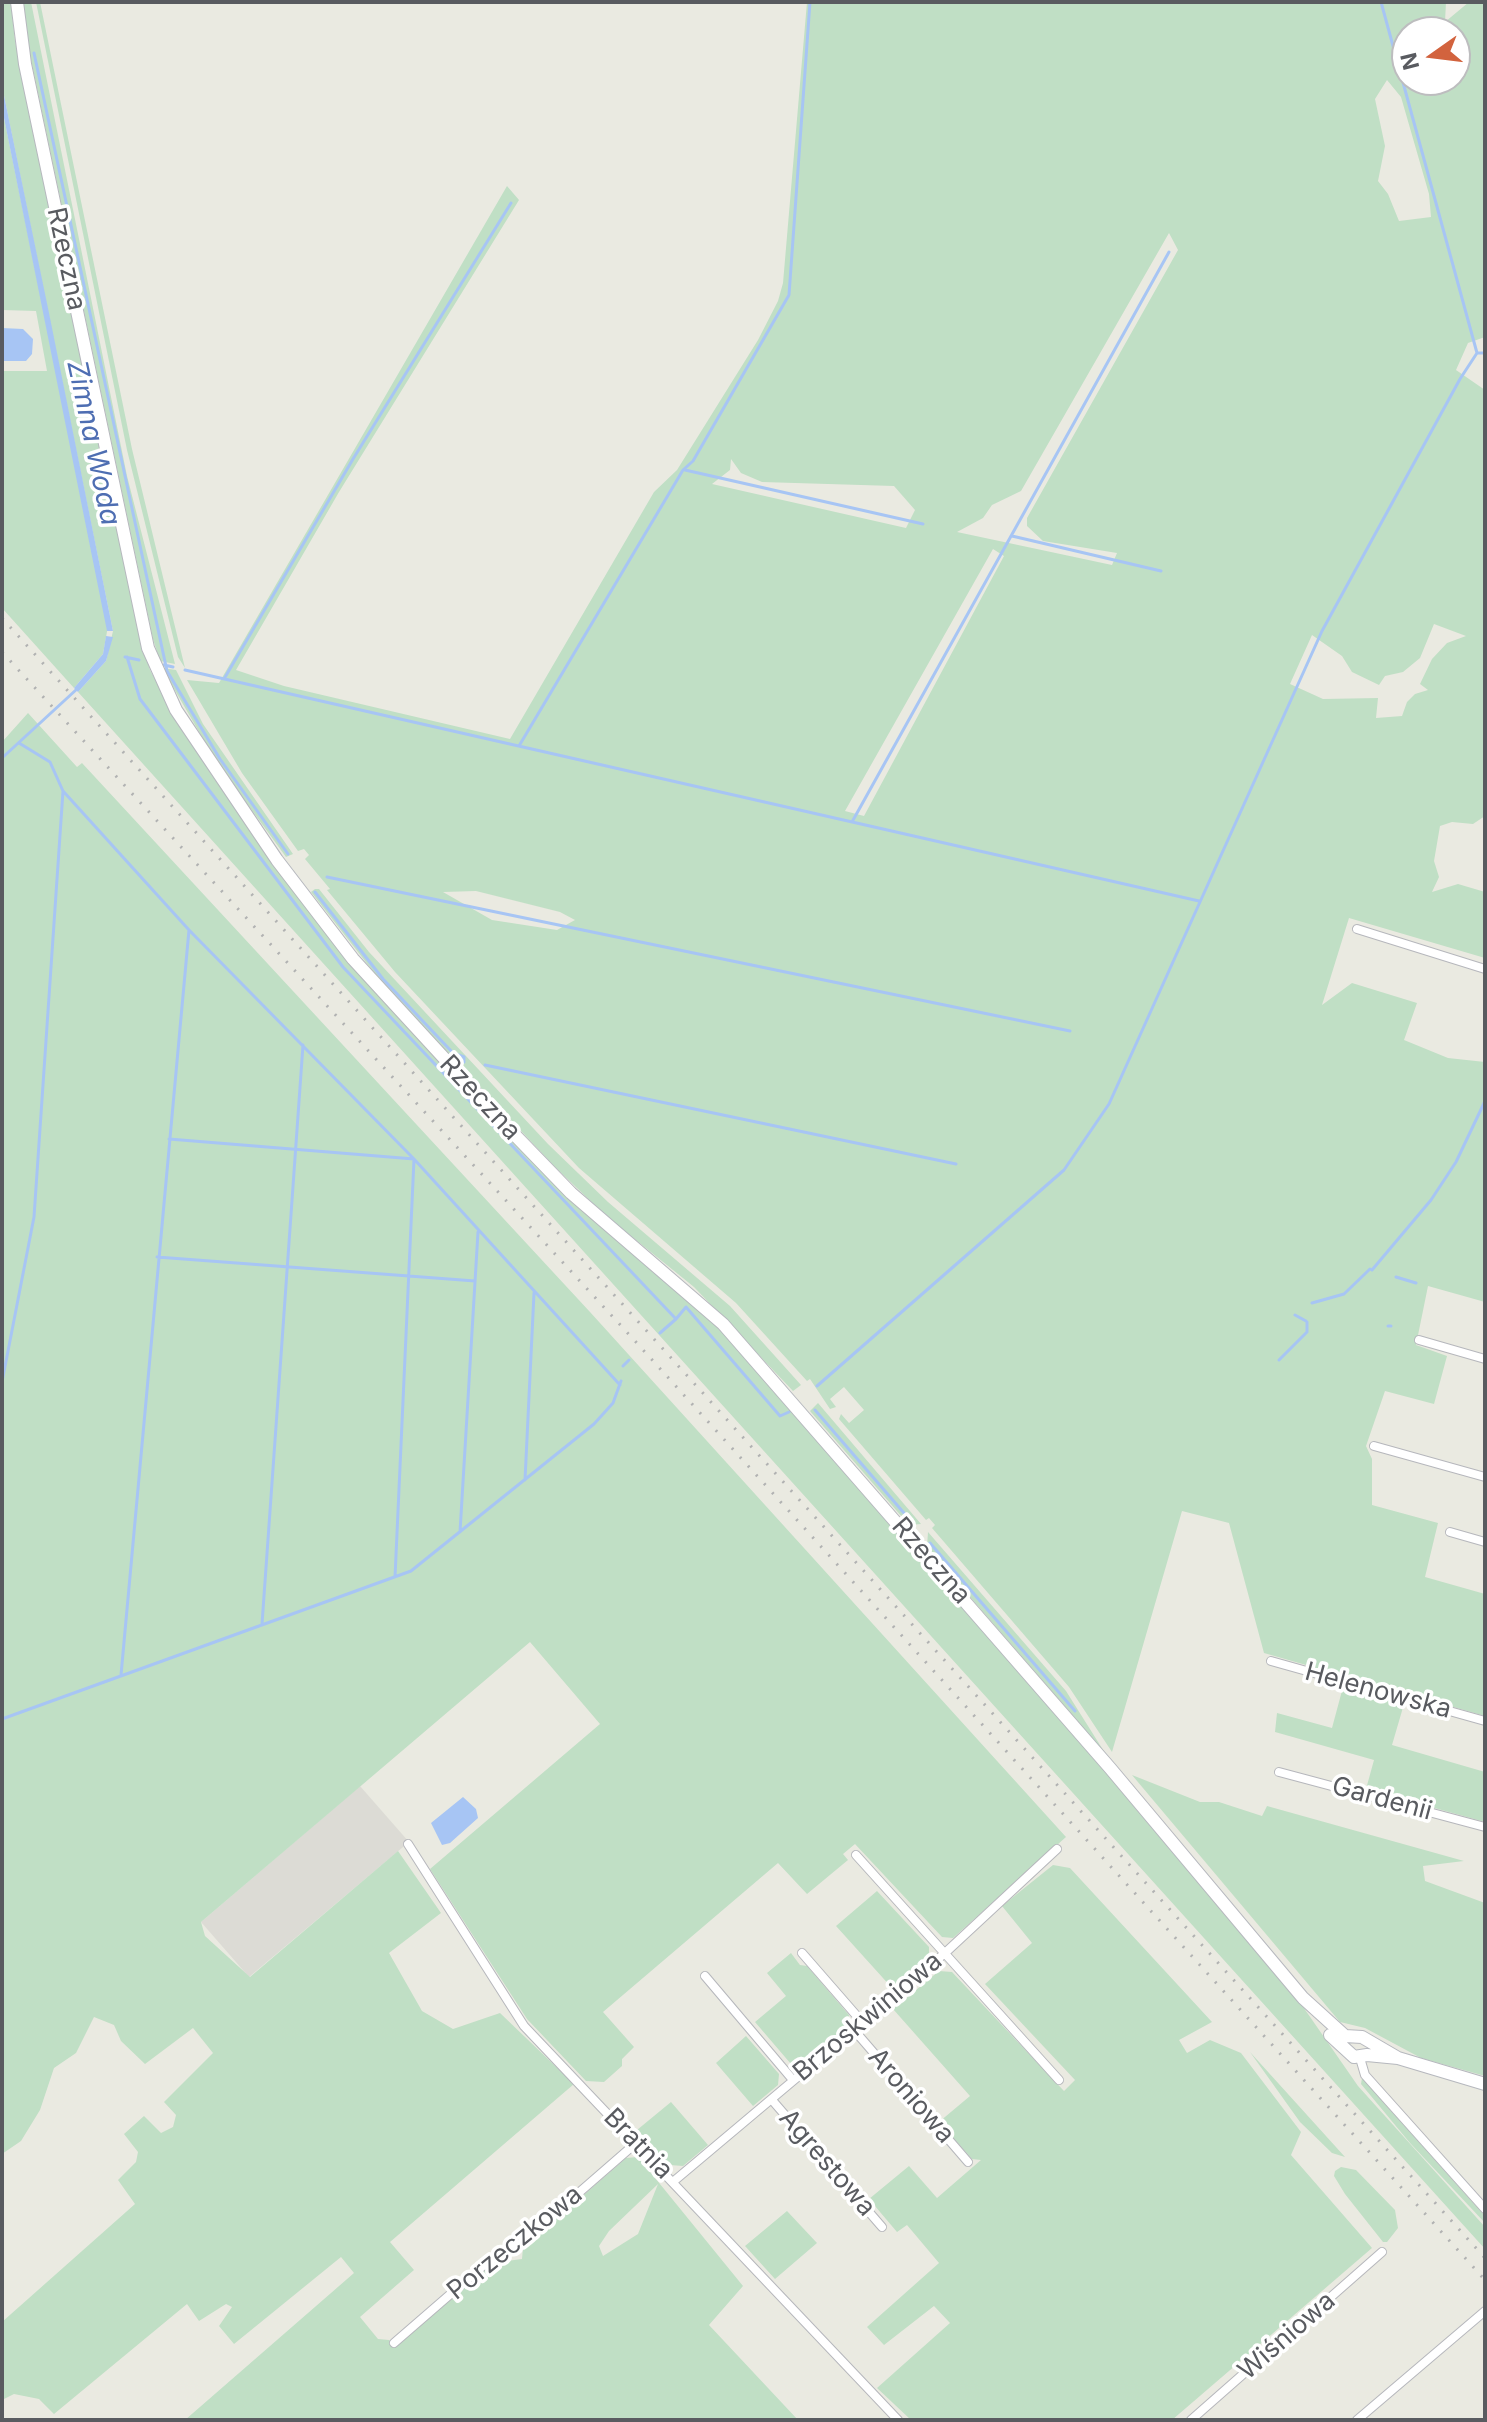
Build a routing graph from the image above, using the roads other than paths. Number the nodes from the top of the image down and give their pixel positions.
1 (17, 2) edge
2 (1357, 929) dead end
3 (1485, 969) edge
4 (1419, 1340) dead end
5 (1485, 1359) edge
6 (1374, 1446) dead end
7 (1485, 1477) edge
8 (1450, 1532) dead end
9 (1485, 1542) edge
10 (1271, 1661) dead end
11 (1485, 1721) edge
12 (1279, 1772) dead end
13 (1485, 1827) edge
14 (408, 1844) dead end
15 (1057, 1849) dead end
16 (856, 1855) dead end
17 (802, 1953) dead end
18 (945, 1953) junction
19 (705, 1976) dead end
20 (863, 2023) junction
21 (854, 2030) junction
22 (1351, 2044) junction
23 (1365, 2052) junction
24 (793, 2080) junction
25 (1059, 2080) dead end
26 (1485, 2084) edge
27 (772, 2100) junction
28 (636, 2143) junction
29 (968, 2162) dead end
30 (674, 2181) junction
31 (1485, 2209) edge
32 (882, 2227) dead end
33 (1382, 2252) dead end
34 (1485, 2311) edge
35 (394, 2343) dead end
36 (898, 2420) edge
37 (1191, 2420) edge
38 (1357, 2420) edge

1 - 22 street, Rzeczna
2 - 3 street
4 - 5 street
6 - 7 street
8 - 9 street
10 - 11 street, Helenowska
12 - 13 street, Gardenii
14 - 28 street, Bratnia
15 - 18 street, Brzoskwiniowa
16 - 18 street
17 - 20 street
18 - 20 street, Brzoskwiniowa
18 - 25 street
19 - 24 street
20 - 21 street, Brzoskwiniowa
21 - 24 street, Brzoskwiniowa
21 - 29 street, Aroniowa
22 - 23 street
22 - 23 street
23 - 26 street
23 - 31 street
24 - 27 street, Brzoskwiniowa
27 - 30 street, Brzoskwiniowa
27 - 32 street, Agrestowa
28 - 30 street, Bratnia
28 - 35 street, Porzeczkowa
30 - 36 street, Bratnia
33 - 37 street, Wiśniowa
34 - 38 street

